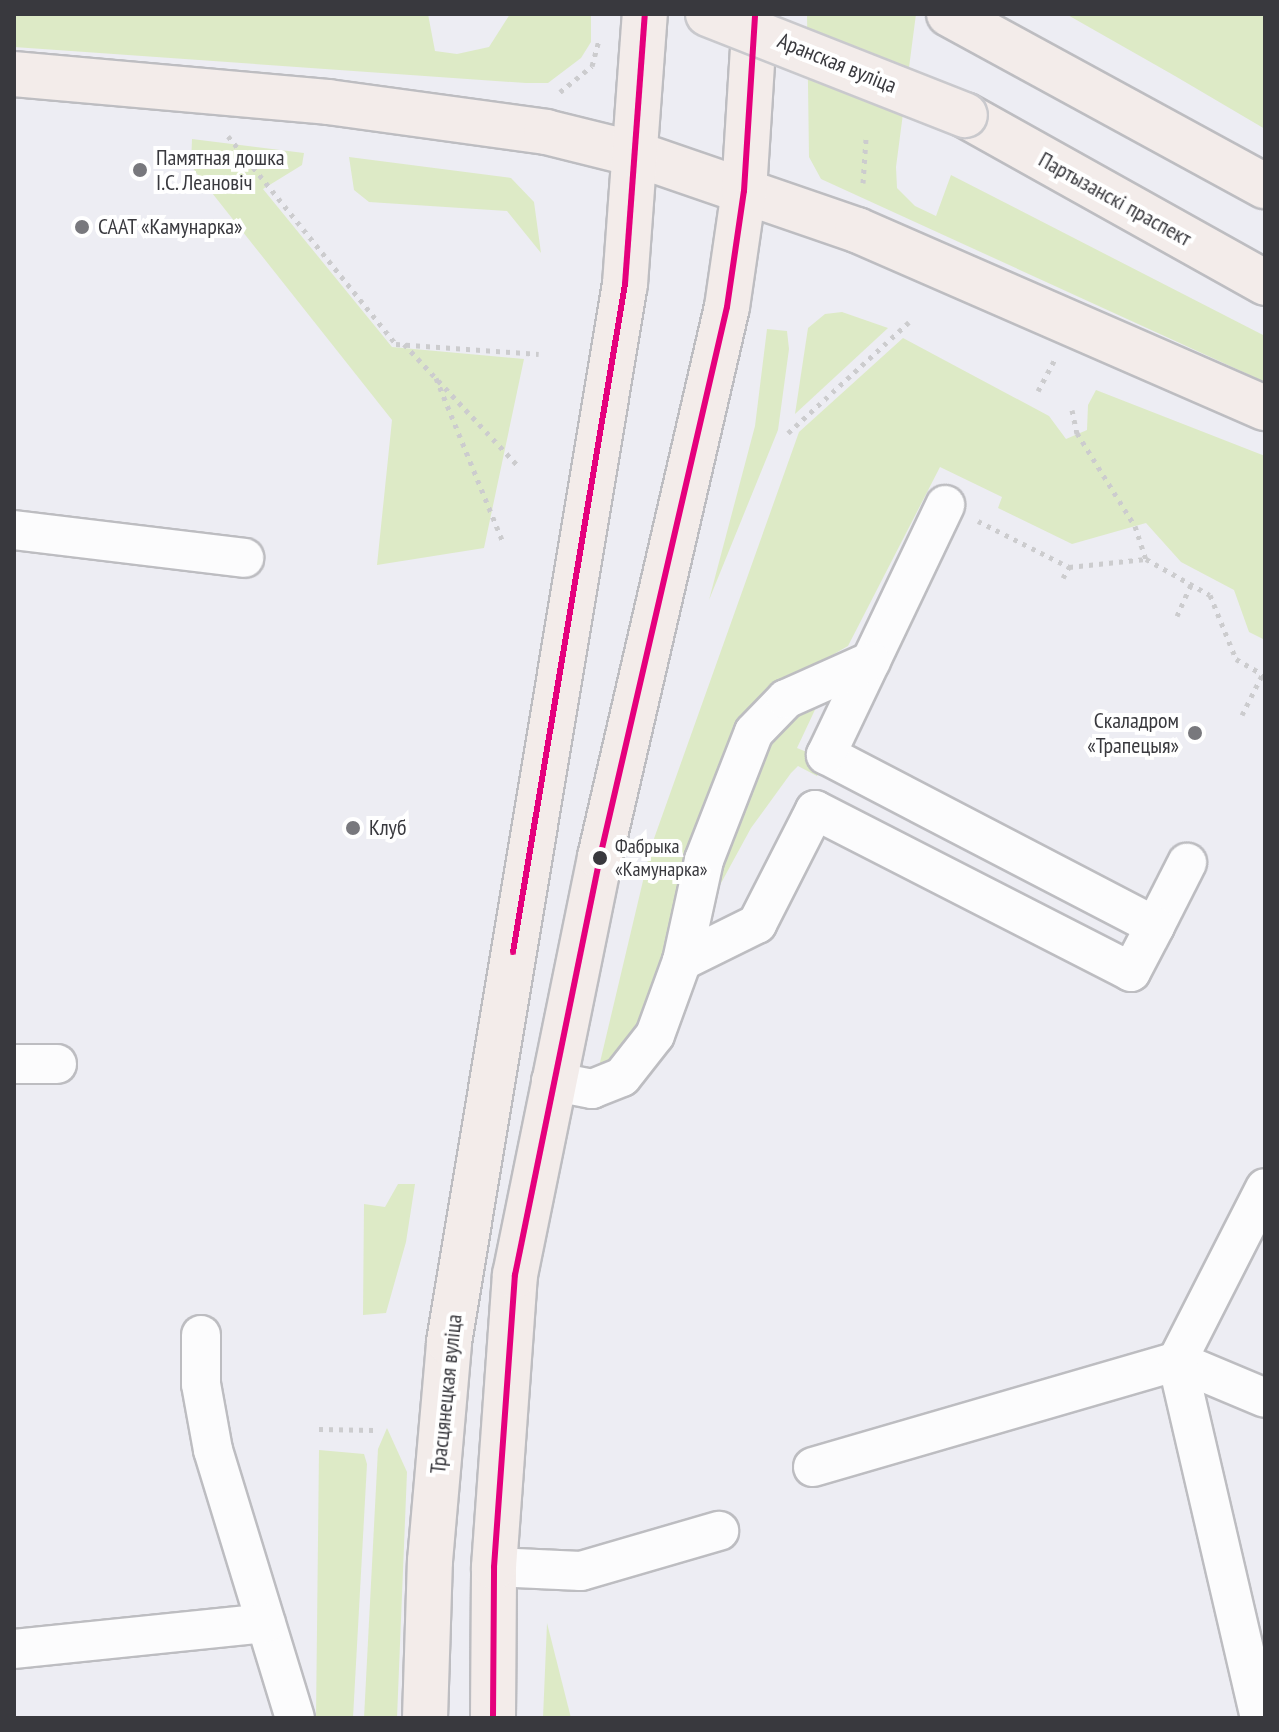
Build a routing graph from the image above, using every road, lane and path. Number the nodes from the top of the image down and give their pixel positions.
1 (645, 14) edge
2 (708, 14) edge
3 (755, 14) edge
4 (964, 20) edge
5 (599, 39) dead end
6 (14, 74) edge
7 (552, 97) dead end
8 (965, 115) joint
9 (225, 132) dead end
10 (866, 139) dead end
11 (639, 155) junction
12 (863, 183) dead end
13 (1265, 186) edge
14 (744, 191) junction
15 (1265, 283) edge
16 (909, 322) dead end
17 (404, 344) junction
18 (539, 354) dead end
19 (436, 378) junction
20 (1265, 408) edge
21 (1072, 410) dead end
22 (788, 433) dead end
23 (518, 466) dead end
24 (945, 505) dead end
25 (14, 530) edge
26 (995, 530) dead end
27 (503, 542) dead end
28 (244, 558) dead end
29 (1146, 559) junction
30 (1069, 567) junction
31 (1063, 578) dead end
32 (1191, 584) junction
33 (1177, 616) dead end
34 (871, 661) junction
35 (1263, 675) edge
36 (1242, 715) dead end
37 (1187, 863) dead end
38 (1155, 926) junction
39 (682, 961) junction
40 (14, 1064) edge
41 (57, 1064) dead end
42 (493, 1072) junction
43 (551, 1081) junction
44 (1265, 1188) edge
45 (201, 1335) dead end
46 (1177, 1361) junction
47 (1265, 1398) edge
48 (319, 1429) dead end
49 (375, 1430) dead end
50 (813, 1467) dead end
51 (716, 1519) dead end
52 (494, 1567) junction
53 (266, 1623) junction
54 (14, 1649) edge
55 (1260, 1698) edge
56 (295, 1718) edge
57 (425, 1718) edge
58 (493, 1718) edge

1 - 11 main road, Трасцянецкая вуліца
2 - 8 main road, Аранская вуліца, bridge
3 - 14 main road
4 - 13 main road
5 - 7 path
6 - 11 main road
8 - 15 main road, Партызанскі праспект
9 - 17 path
10 - 12 path
11 - 14 main road
11 - 42 main road, Трасцянецкая вуліца
14 - 20 main road
14 - 43 main road
16 - 22 path
17 - 18 path
17 - 19 path
19 - 23 path
19 - 27 path
21 - 29 path
24 - 34 lane
25 - 28 lane
26 - 30 path
29 - 30 path
29 - 32 path
30 - 31 path
32 - 33 path
32 - 35 path
34 - 38 lane
34 - 39 lane
35 - 36 path
37 - 38 lane
38 - 39 lane
39 - 43 lane
40 - 41 lane
42 - 43 main road
42 - 57 main road, Трасцянецкая вуліца
43 - 52 main road
44 - 46 lane
45 - 53 lane
46 - 47 lane
46 - 50 lane
46 - 55 lane
48 - 49 path
51 - 52 lane
52 - 58 main road
53 - 54 lane
53 - 56 lane

